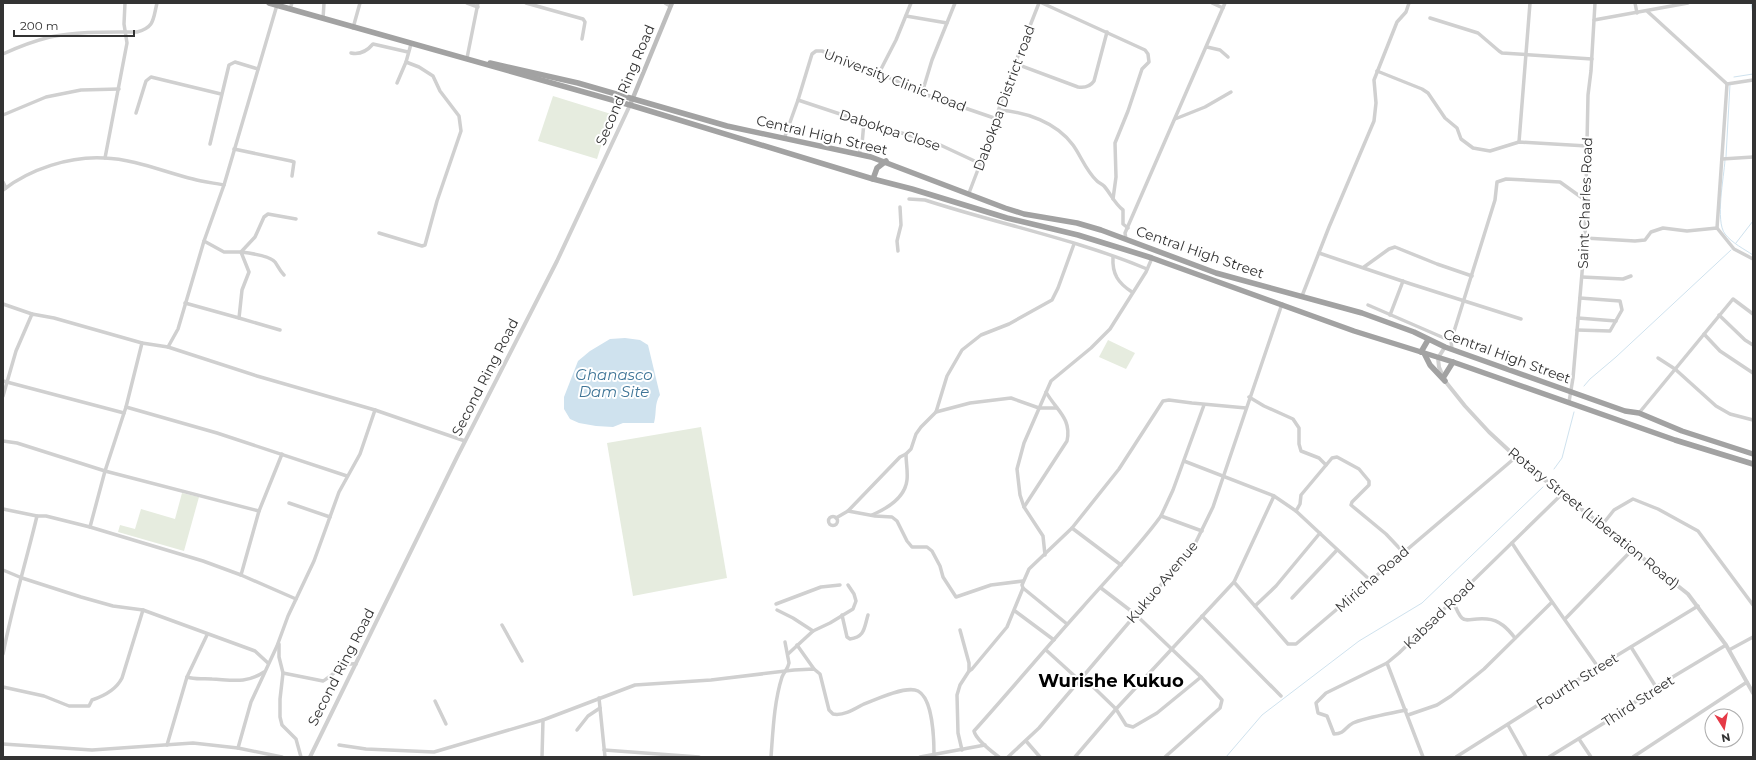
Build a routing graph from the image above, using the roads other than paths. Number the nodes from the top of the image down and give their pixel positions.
1 (125, 3) edge
2 (157, 3) edge
3 (269, 3) edge
4 (324, 3) edge
5 (360, 3) edge
6 (467, 3) edge
7 (526, 3) edge
8 (665, 3) edge
9 (912, 3) edge
10 (955, 3) edge
11 (1040, 3) edge
12 (1212, 3) edge
13 (1225, 3) edge
14 (1409, 3) edge
15 (1530, 3) edge
16 (1595, 3) edge
17 (1635, 3) edge
18 (1687, 3) edge
19 (671, 4) edge
20 (277, 5) junction
21 (478, 5) edge
22 (291, 6) edge
23 (1223, 8) junction
24 (1647, 11) junction
25 (1637, 13) junction
26 (906, 16) junction
27 (1430, 18) dead end
28 (323, 19) junction
29 (1594, 20) junction
30 (947, 23) junction
31 (353, 28) junction
32 (125, 32) junction
33 (1107, 32) junction
34 (582, 39) dead end
35 (411, 44) junction
36 (1207, 47) junction
37 (408, 52) junction
38 (351, 53) dead end
39 (3, 54) edge
40 (1526, 54) junction
41 (1228, 57) dead end
42 (467, 58) junction
43 (1592, 59) junction
44 (406, 62) junction
45 (480, 62) junction
46 (1016, 64) junction
47 (258, 69) junction
48 (1377, 71) junction
49 (879, 73) junction
50 (1753, 80) edge
51 (397, 83) dead end
52 (1728, 84) junction
53 (119, 89) junction
54 (1231, 92) dead end
55 (922, 93) junction
56 (221, 94) junction
57 (632, 98) junction
58 (798, 100) junction
59 (630, 105) junction
60 (999, 110) junction
61 (136, 113) dead end
62 (3, 115) edge
63 (997, 119) junction
64 (1175, 119) junction
65 (864, 122) junction
66 (784, 139) junction
67 (1519, 142) junction
68 (210, 144) dead end
69 (1587, 146) junction
70 (234, 149) junction
71 (859, 154) junction
72 (1753, 157) edge
73 (105, 158) junction
74 (1722, 159) junction
75 (886, 161) junction
76 (981, 164) junction
77 (292, 176) dead end
78 (873, 179) junction
79 (3, 182) edge
80 (224, 185) junction
81 (5, 189) edge
82 (969, 193) junction
83 (1113, 199) junction
84 (909, 200) dead end
85 (1585, 200) junction
86 (900, 207) dead end
87 (296, 219) dead end
88 (1072, 221) junction
89 (1128, 228) junction
90 (1717, 228) junction
91 (1065, 232) junction
92 (379, 233) dead end
93 (1585, 238) junction
94 (1126, 239) junction
95 (1093, 240) junction
96 (204, 241) junction
97 (1074, 244) junction
98 (1090, 248) junction
99 (898, 251) dead end
100 (241, 252) junction
101 (1319, 252) junction
102 (1113, 257) junction
103 (1152, 258) junction
104 (1753, 259) edge
105 (1364, 267) junction
106 (1148, 269) junction
107 (284, 274) dead end
108 (1472, 276) junction
109 (1582, 276) junction
110 (1631, 276) dead end
111 (1403, 281) junction
112 (1132, 292) junction
113 (1302, 296) junction
114 (1580, 298) junction
115 (1465, 302) junction
116 (185, 303) junction
117 (3, 304) edge
118 (1282, 304) junction
119 (1368, 305) dead end
120 (32, 314) junction
121 (1719, 314) junction
122 (1753, 314) edge
123 (1390, 315) junction
124 (239, 318) junction
125 (1521, 318) dead end
126 (1578, 318) junction
127 (1616, 321) junction
128 (280, 330) dead end
129 (1577, 330) junction
130 (1704, 334) junction
131 (1428, 340) junction
132 (1452, 341) junction
133 (142, 343) junction
134 (1753, 345) edge
135 (168, 347) junction
136 (1445, 347) junction
137 (1452, 349) junction
138 (1422, 353) junction
139 (1438, 358) junction
140 (1658, 358) dead end
141 (1453, 362) junction
142 (1675, 369) junction
143 (1753, 373) edge
144 (1444, 380) junction
145 (5, 381) edge
146 (1046, 392) junction
147 (1571, 392) junction
148 (3, 396) edge
149 (1249, 397) junction
150 (1569, 402) junction
151 (1204, 404) junction
152 (126, 407) junction
153 (1039, 408) junction
154 (1058, 408) junction
155 (1246, 408) junction
156 (374, 410) junction
157 (936, 412) junction
158 (124, 413) junction
159 (1639, 413) junction
160 (1753, 420) edge
161 (3, 441) edge
162 (465, 441) junction
163 (282, 454) junction
164 (906, 454) junction
165 (1753, 454) edge
166 (1516, 457) junction
167 (1184, 460) junction
168 (1753, 464) edge
169 (1326, 465) junction
170 (105, 471) junction
171 (347, 476) junction
172 (1224, 476) junction
173 (1562, 492) junction
174 (1274, 496) junction
175 (290, 503) dead end
176 (1024, 507) junction
177 (3, 509) edge
178 (259, 511) junction
179 (848, 511) junction
180 (1296, 511) junction
181 (871, 515) junction
182 (37, 516) junction
183 (1161, 516) junction
184 (330, 517) junction
185 (836, 518) dead end
186 (1602, 525) junction
187 (90, 527) junction
188 (1072, 528) junction
189 (1202, 531) junction
190 (1320, 533) junction
191 (1512, 543) junction
192 (1337, 550) junction
193 (1632, 550) junction
194 (1403, 552) junction
195 (1045, 555) junction
196 (1121, 565) junction
197 (3, 570) edge
198 (241, 575) junction
199 (22, 578) junction
200 (1023, 581) junction
201 (1371, 581) junction
202 (1234, 582) junction
203 (840, 585) dead end
204 (848, 585) dead end
205 (1023, 588) junction
206 (1101, 588) junction
207 (1292, 598) dead end
208 (296, 599) junction
209 (1453, 601) junction
210 (1551, 603) junction
211 (776, 604) dead end
212 (1753, 605) edge
213 (1255, 606) junction
214 (1698, 606) junction
215 (143, 610) junction
216 (777, 610) dead end
217 (1015, 611) junction
218 (1135, 614) junction
219 (842, 615) junction
220 (868, 615) dead end
221 (1202, 616) junction
222 (1565, 619) junction
223 (1067, 624) junction
224 (502, 626) dead end
225 (960, 630) dead end
226 (813, 631) junction
227 (207, 635) junction
228 (1753, 637) edge
229 (1515, 638) junction
230 (279, 639) junction
231 (1054, 640) junction
232 (785, 642) dead end
233 (1726, 645) junction
234 (797, 646) junction
235 (1632, 647) junction
236 (1171, 648) junction
237 (1046, 650) junction
238 (1729, 650) junction
239 (3, 654) edge
240 (788, 654) junction
241 (522, 661) dead end
242 (268, 663) junction
243 (1387, 663) junction
244 (356, 664) junction
245 (1598, 667) junction
246 (814, 669) junction
247 (265, 671) junction
248 (786, 671) junction
249 (969, 671) junction
250 (283, 673) junction
251 (187, 677) junction
252 (1201, 677) junction
253 (1081, 679) junction
254 (1747, 682) junction
255 (3, 687) edge
256 (1656, 688) junction
257 (1753, 693) edge
258 (1281, 696) dead end
259 (599, 698) junction
260 (435, 701) dead end
261 (600, 708) junction
262 (1116, 709) junction
263 (1406, 710) junction
264 (1408, 715) junction
265 (543, 720) junction
266 (446, 724) dead end
267 (1508, 725) junction
268 (577, 730) dead end
269 (1579, 739) junction
270 (1026, 741) junction
271 (3, 744) edge
272 (167, 745) junction
273 (339, 745) dead end
274 (985, 745) junction
275 (238, 748) junction
276 (604, 750) junction
277 (962, 750) junction
278 (443, 751) junction
279 (956, 751) junction
280 (934, 755) junction
281 (282, 757) edge
282 (301, 757) edge
283 (310, 757) edge
284 (444, 757) edge
285 (542, 757) edge
286 (605, 757) edge
287 (699, 757) edge
288 (772, 757) edge
289 (920, 757) edge
290 (954, 757) edge
291 (999, 757) edge
292 (1008, 757) edge
293 (1040, 757) edge
294 (1075, 757) edge
295 (1165, 757) edge
296 (1424, 757) edge
297 (1456, 757) edge
298 (1526, 757) edge
299 (1549, 757) edge
300 (1591, 757) edge
301 (1634, 757) edge

1 - 32 street
2 - 32 street
3 - 20 highway
4 - 28 street
5 - 31 street
6 - 21 street
7 - 34 street
8 - 19 street
9 - 26 street
10 - 30 street
11 - 33 street
11 - 46 street, Dabokpa District road
12 - 23 street
13 - 23 street
14 - 48 street
15 - 40 street
16 - 29 street, Saint Charles Road
17 - 25 street
18 - 24 street
19 - 57 main road, Second Ring Road
20 - 22 highway
20 - 47 street
21 - 42 street
22 - 28 highway
23 - 36 street
24 - 25 street
24 - 52 street
25 - 29 street
26 - 30 street
26 - 49 street
27 - 40 street
28 - 31 highway
29 - 43 street, Saint Charles Road
30 - 55 street
31 - 35 highway
32 - 39 street
32 - 53 street
33 - 46 street
33 - 83 street
35 - 37 street
35 - 42 highway
36 - 41 street
36 - 64 street
37 - 38 street
37 - 44 street
40 - 43 street
40 - 67 street
42 - 45 highway
43 - 69 street, Saint Charles Road
44 - 51 street
44 - 92 street
45 - 57 highway, Central High Street
45 - 59 highway, Central High Street
46 - 60 street, Dabokpa District road
47 - 56 street
47 - 70 street
48 - 67 street
48 - 101 street
49 - 55 street, University Clinic Road
49 - 58 street, University Clinic Road
50 - 52 street
52 - 74 street
53 - 62 street
53 - 73 street
54 - 64 street
55 - 63 street, University Clinic Road
56 - 61 street
56 - 68 street
57 - 59 main road, Second Ring Road
57 - 66 highway, Central High Street
58 - 65 street, Dabokpa Close
58 - 66 street, University Clinic Road
59 - 78 highway, Central High Street
59 - 162 street, Second Ring Road
60 - 63 street, Dabokpa District road
60 - 83 street
63 - 76 street, Dabokpa District road
64 - 89 street
65 - 71 street
65 - 76 street, Dabokpa Close
66 - 71 highway, Central High Street
67 - 69 street
69 - 85 street, Saint Charles Road
70 - 77 street
70 - 80 street
71 - 75 highway, Central High Street
72 - 74 street
73 - 80 street
73 - 81 street
74 - 90 street
75 - 78 highway
75 - 82 highway, Central High Street
76 - 82 street, Dabokpa District road
78 - 91 highway, Central High Street
79 - 81 street
80 - 96 street
82 - 88 highway, Central High Street
83 - 89 street
84 - 97 street
85 - 93 street, Saint Charles Road
85 - 108 street
86 - 99 street
87 - 100 street
88 - 91 highway
88 - 94 highway, Central High Street
89 - 94 street
90 - 93 street
90 - 104 street
91 - 95 highway, Central High Street
93 - 109 street, Saint Charles Road
94 - 113 highway, Central High Street
95 - 98 street
95 - 103 highway, Central High Street
96 - 100 street
96 - 116 street
97 - 98 street
97 - 157 street
98 - 102 street
100 - 107 street
100 - 124 street
101 - 105 street
101 - 113 street
102 - 106 street
102 - 112 street
103 - 106 street
103 - 118 highway, Central High Street
105 - 108 street
105 - 111 street
106 - 112 street
108 - 115 street
109 - 110 street
109 - 114 street, Saint Charles Road
111 - 115 street
111 - 123 street
112 - 146 street
113 - 131 highway, Central High Street
114 - 126 street, Saint Charles Road
114 - 127 street
115 - 125 street
115 - 132 street
116 - 124 street
116 - 135 street
117 - 120 street
118 - 138 highway, Central High Street
118 - 149 street, Kukuo Avenue
119 - 123 street
120 - 133 street
120 - 145 street
121 - 122 street
121 - 130 street
121 - 134 street
123 - 132 street
124 - 128 street
126 - 127 street
126 - 129 street, Saint Charles Road
127 - 129 street
129 - 147 street, Saint Charles Road
130 - 142 street
130 - 143 street
131 - 136 highway, Central High Street
131 - 138 highway
132 - 137 street
133 - 135 street
133 - 152 street
135 - 156 street
136 - 137 highway, Central High Street
136 - 139 street
137 - 147 highway, Central High Street
138 - 139 highway, Central High Street
138 - 144 highway
139 - 141 highway, Central High Street
139 - 144 street, Rotary Street (Liberation Road)
140 - 142 street
141 - 144 highway
141 - 150 highway, Central High Street
142 - 159 street
142 - 160 street
144 - 166 street, Rotary Street (Liberation Road)
145 - 148 street
145 - 158 street
146 - 153 street
146 - 154 street
147 - 150 street, Saint Charles Road
147 - 159 highway, Central High Street
149 - 155 street, Kukuo Avenue
149 - 169 street
150 - 168 highway, Central High Street
151 - 155 street
151 - 167 street
151 - 188 street
152 - 158 street
152 - 163 street
153 - 154 street
153 - 157 street
153 - 176 street
154 - 176 street
155 - 172 street, Kukuo Avenue
156 - 162 street
156 - 171 street
157 - 164 street
158 - 170 street
159 - 165 highway, Central High Street
161 - 170 street
162 - 244 street, Second Ring Road
163 - 171 street
163 - 178 street
164 - 179 street
164 - 181 street
166 - 173 street, Rotary Street (Liberation Road)
166 - 194 street, Miricha Road
167 - 172 street
167 - 183 street
169 - 180 street
169 - 194 street
170 - 178 street
170 - 187 street
171 - 184 street
172 - 174 street
172 - 189 street, Kukuo Avenue
173 - 186 street, Rotary Street (Liberation Road)
173 - 191 street, Kabsad Road
174 - 180 street
174 - 202 street
175 - 184 street
176 - 195 street
177 - 182 street
178 - 198 street
179 - 181 street
179 - 185 street
180 - 190 street
181 - 200 street
182 - 187 street
182 - 199 street
183 - 189 street
183 - 196 street
184 - 208 street
186 - 193 street, Rotary Street (Liberation Road)
186 - 212 street
187 - 198 street
188 - 195 street
188 - 196 street
189 - 218 street, Kukuo Avenue
190 - 192 street
190 - 213 street
191 - 209 street, Kabsad Road
191 - 210 street
192 - 201 street
192 - 207 street
193 - 214 street, Rotary Street (Liberation Road)
193 - 222 street
194 - 201 street, Miricha Road
195 - 200 street
196 - 206 street
197 - 199 street
198 - 208 street
199 - 215 street
199 - 239 street
200 - 205 street
201 - 213 street, Miricha Road
202 - 213 street, Miricha Road
202 - 221 street
203 - 211 street
204 - 219 street
205 - 217 street
205 - 223 street
206 - 218 street
206 - 223 street
208 - 230 street
209 - 229 street
209 - 243 street, Kabsad Road
210 - 222 street
210 - 229 street
214 - 233 street, Rotary Street (Liberation Road)
214 - 235 street, Fourth Street
215 - 227 street
215 - 255 street
216 - 226 street
217 - 231 street
217 - 249 street
218 - 236 street
218 - 253 street, Kukuo Avenue
219 - 220 street
219 - 226 street
221 - 236 street
221 - 258 street
222 - 245 street
223 - 231 street
224 - 241 street
225 - 249 street
226 - 234 street
227 - 242 street
227 - 251 street
228 - 238 street
229 - 264 street
230 - 242 street
230 - 250 street
231 - 237 street
232 - 240 street
233 - 238 street, Rotary Street (Liberation Road)
233 - 256 street, Third Street
234 - 240 street
234 - 246 street
235 - 245 street, Fourth Street
235 - 256 street
236 - 252 street
236 - 262 street
237 - 253 street
237 - 274 street
238 - 254 street, Rotary Street (Liberation Road)
240 - 248 street
242 - 247 street
243 - 263 street
243 - 263 street, Kabsad Road
244 - 250 street
244 - 283 street, Second Ring Road
245 - 267 street, Fourth Street
246 - 248 street
246 - 280 street
247 - 251 street
247 - 275 street
248 - 259 street
248 - 288 street
249 - 277 street
250 - 282 street
251 - 272 street
252 - 262 street
252 - 295 street
253 - 262 street
253 - 270 street, Kukuo Avenue
254 - 257 street, Rotary Street (Liberation Road)
254 - 301 street
256 - 269 street, Third Street
259 - 261 street
259 - 265 street
260 - 266 street
261 - 268 street
261 - 276 street
262 - 294 street
263 - 264 street
264 - 296 street
265 - 278 street
265 - 285 street
267 - 297 street, Fourth Street
267 - 298 street
269 - 299 street, Third Street
269 - 300 street
270 - 292 street, Kukuo Avenue
270 - 293 street
271 - 272 street
272 - 275 street
273 - 278 street
274 - 277 street
274 - 291 street
275 - 281 street
276 - 286 street
276 - 287 street
277 - 279 street
278 - 284 street
279 - 280 street
279 - 290 street
280 - 289 street

